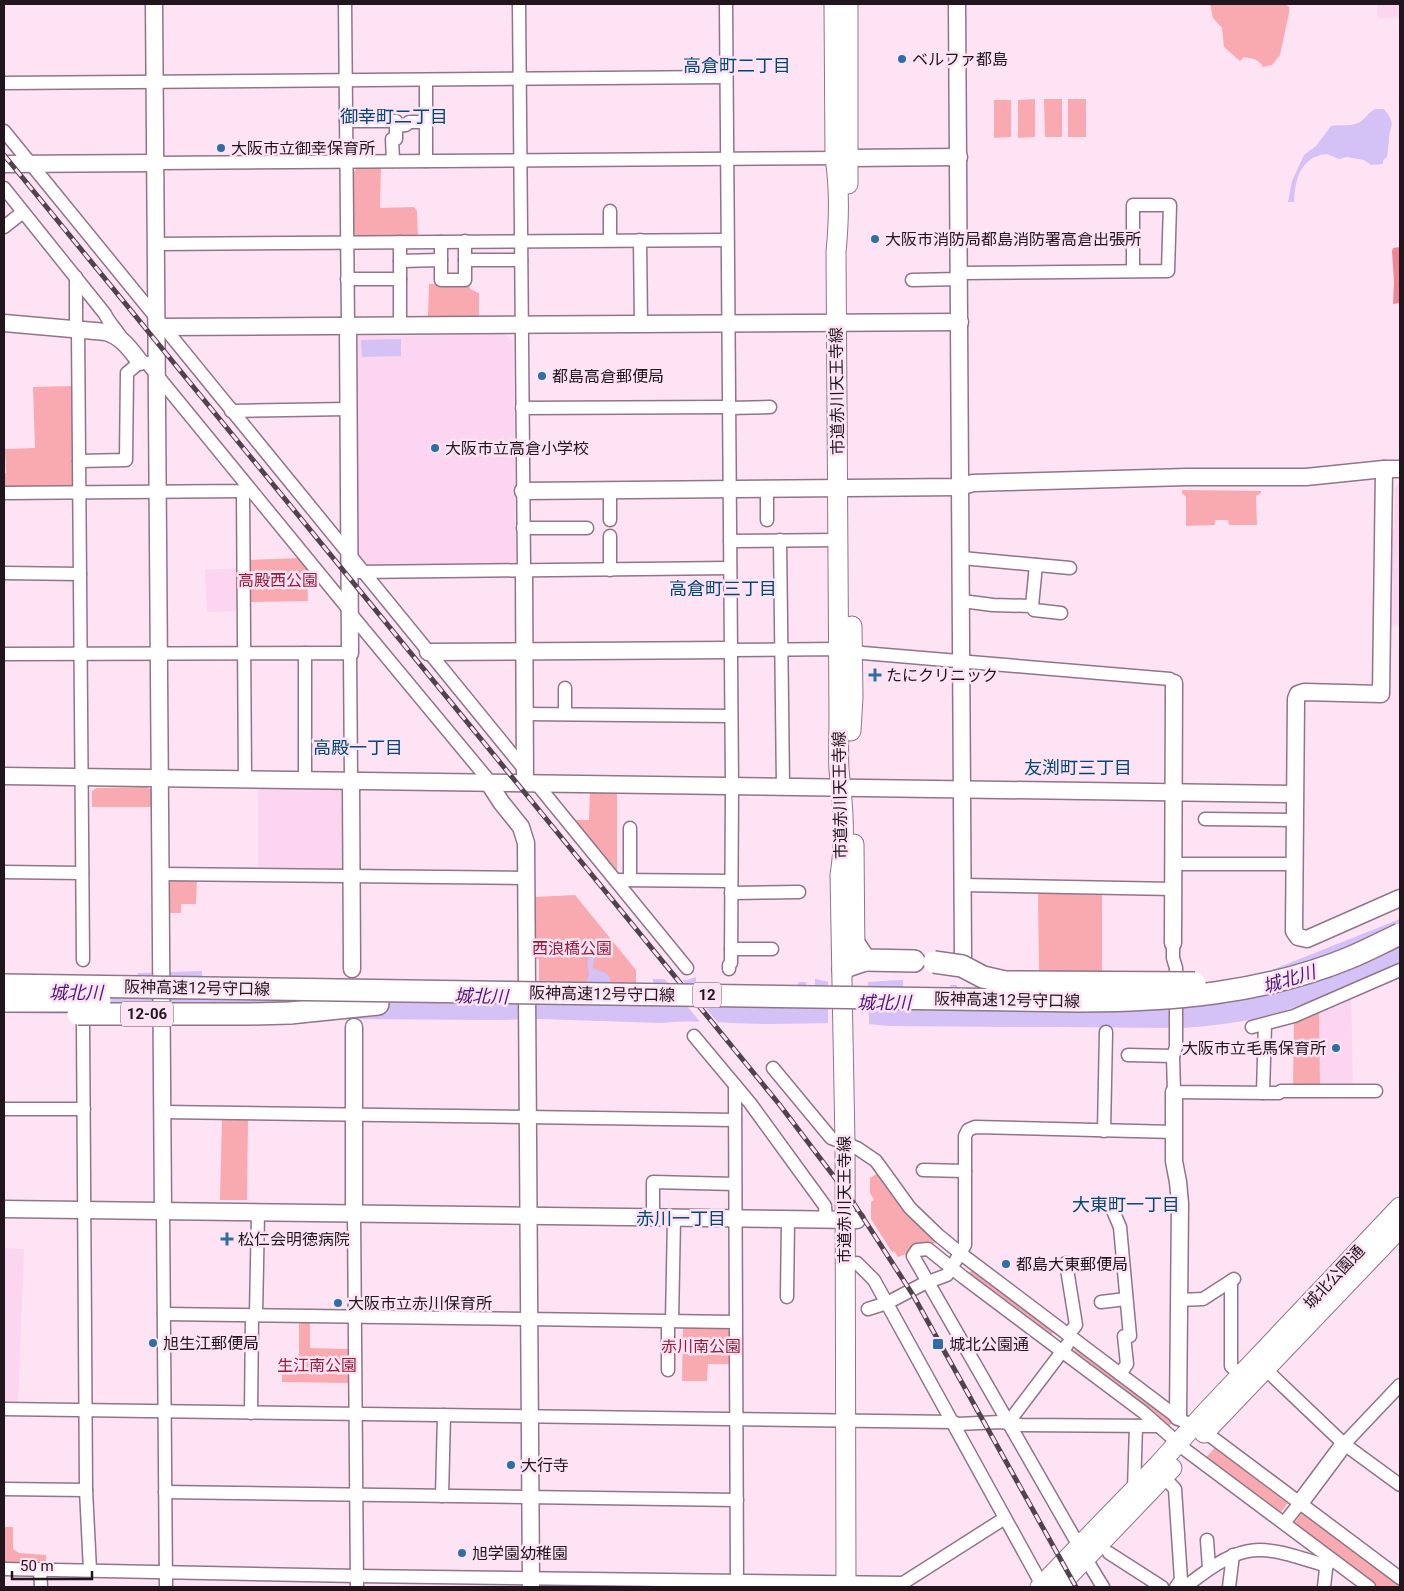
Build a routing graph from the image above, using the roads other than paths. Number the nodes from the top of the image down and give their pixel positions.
1 (154, 4) edge
2 (345, 4) edge
3 (519, 4) edge
4 (726, 4) edge
5 (834, 4) edge
6 (848, 4) edge
7 (958, 4) edge
8 (726, 77) junction
9 (520, 79) junction
10 (346, 80) junction
11 (426, 80) junction
12 (155, 82) junction
13 (4, 83) edge
14 (346, 121) junction
15 (426, 122) junction
16 (396, 126) junction
17 (4, 131) edge
18 (959, 157) junction
19 (842, 158) junction
20 (727, 159) junction
21 (521, 160) junction
22 (392, 161) junction
23 (426, 161) junction
24 (346, 162) junction
25 (155, 163) junction
26 (4, 164) edge
27 (31, 164) junction
28 (4, 188) edge
29 (610, 211) dead end
30 (23, 212) junction
31 (4, 227) edge
32 (610, 240) junction
33 (640, 240) junction
34 (727, 240) junction
35 (465, 241) junction
36 (521, 241) junction
37 (347, 242) junction
38 (400, 242) junction
39 (441, 242) junction
40 (156, 244) junction
41 (441, 260) junction
42 (465, 260) junction
43 (521, 260) junction
44 (400, 261) junction
45 (1133, 271) junction
46 (960, 276) junction
47 (76, 277) junction
48 (348, 279) junction
49 (400, 279) junction
50 (912, 280) dead end
51 (843, 322) junction
52 (960, 322) junction
53 (4, 323) edge
54 (728, 323) junction
55 (641, 324) junction
56 (159, 325) junction
57 (522, 325) junction
58 (348, 326) junction
59 (400, 326) junction
60 (77, 329) junction
61 (122, 339) junction
62 (140, 362) junction
63 (157, 376) junction
64 (522, 408) junction
65 (729, 408) junction
66 (770, 408) dead end
67 (348, 409) junction
68 (232, 411) junction
69 (79, 461) junction
70 (1392, 469) edge
71 (961, 487) junction
72 (729, 489) junction
73 (767, 489) junction
74 (844, 489) junction
75 (246, 490) junction
76 (610, 490) junction
77 (523, 491) junction
78 (4, 493) edge
79 (79, 493) junction
80 (158, 493) junction
81 (610, 520) dead end
82 (767, 520) dead end
83 (524, 528) junction
84 (587, 528) dead end
85 (610, 536) dead end
86 (780, 540) junction
87 (838, 540) junction
88 (730, 541) junction
89 (962, 558) junction
90 (1036, 565) junction
91 (354, 566) junction
92 (730, 568) junction
93 (1070, 568) dead end
94 (524, 570) junction
95 (610, 570) junction
96 (4, 573) edge
97 (80, 574) junction
98 (962, 601) junction
99 (1032, 606) junction
100 (350, 612) junction
101 (1060, 613) dead end
102 (730, 650) junction
103 (780, 650) junction
104 (845, 651) junction
105 (428, 652) junction
106 (524, 652) junction
107 (305, 653) junction
108 (350, 653) junction
109 (4, 654) edge
110 (246, 654) junction
111 (81, 655) junction
112 (159, 655) junction
113 (962, 662) junction
114 (1174, 683) joint
115 (565, 688) dead end
116 (525, 714) junction
117 (566, 714) junction
118 (731, 716) junction
119 (4, 776) edge
120 (82, 777) junction
121 (160, 777) junction
122 (245, 779) junction
123 (529, 779) junction
124 (305, 780) junction
125 (351, 780) junction
126 (488, 782) junction
127 (732, 786) junction
128 (783, 786) junction
129 (848, 787) junction
130 (964, 789) junction
131 (1174, 792) junction
132 (1294, 794) junction
133 (1205, 819) dead end
134 (1294, 820) junction
135 (630, 828) dead end
136 (1173, 864) junction
137 (1294, 864) junction
138 (4, 872) edge
139 (82, 873) junction
140 (161, 874) junction
141 (352, 876) junction
142 (526, 878) junction
143 (616, 880) junction
144 (630, 880) junction
145 (963, 885) junction
146 (731, 887) junction
147 (1173, 889) junction
148 (799, 892) dead end
149 (1400, 898) edge
150 (1400, 933) edge
151 (1173, 943) joint
152 (731, 949) junction
153 (772, 949) dead end
154 (1400, 950) edge
155 (963, 957) dead end
156 (82, 960) dead end
157 (855, 961) junction
158 (687, 968) dead end
159 (352, 969) dead end
160 (729, 969) dead end
161 (1400, 970) edge
162 (4, 985) edge
163 (4, 1001) edge
164 (378, 1004) junction
165 (4, 1014) edge
166 (83, 1023) dead end
167 (1266, 1024) junction
168 (354, 1027) dead end
169 (1252, 1027) dead end
170 (1106, 1032) dead end
171 (694, 1036) dead end
172 (1128, 1055) dead end
173 (1173, 1056) junction
174 (773, 1068) dead end
175 (735, 1085) junction
176 (1376, 1091) dead end
177 (1174, 1092) junction
178 (1263, 1093) junction
179 (4, 1109) edge
180 (84, 1109) junction
181 (163, 1112) junction
182 (354, 1114) junction
183 (528, 1117) junction
184 (735, 1120) junction
185 (1104, 1131) junction
186 (1174, 1132) junction
187 (851, 1145) junction
188 (924, 1170) dead end
189 (965, 1171) junction
190 (735, 1184) junction
191 (1111, 1206) dead end
192 (1400, 1207) edge
193 (4, 1209) edge
194 (85, 1210) junction
195 (163, 1212) junction
196 (258, 1213) junction
197 (354, 1214) junction
198 (529, 1217) junction
199 (653, 1218) junction
200 (674, 1219) junction
201 (735, 1220) junction
202 (788, 1220) junction
203 (826, 1220) junction
204 (851, 1220) junction
205 (1394, 1233) edge
206 (960, 1254) junction
207 (857, 1263) junction
208 (1066, 1263) dead end
209 (952, 1268) junction
210 (930, 1282) junction
211 (787, 1297) dead end
212 (1126, 1300) junction
213 (1179, 1300) junction
214 (887, 1302) junction
215 (1101, 1302) dead end
216 (868, 1309) dead end
217 (164, 1314) junction
218 (254, 1315) junction
219 (355, 1317) junction
220 (530, 1319) junction
221 (670, 1321) junction
222 (735, 1322) junction
223 (1070, 1337) junction
224 (1062, 1352) junction
225 (1260, 1364) junction
226 (668, 1370) dead end
227 (1120, 1374) junction
228 (1240, 1375) junction
229 (1400, 1385) edge
230 (4, 1409) edge
231 (86, 1410) junction
232 (165, 1411) junction
233 (251, 1413) junction
234 (356, 1414) junction
235 (444, 1416) junction
236 (530, 1416) junction
237 (736, 1420) junction
238 (851, 1421) junction
239 (953, 1422) junction
240 (1008, 1423) junction
241 (1192, 1425) junction
242 (1136, 1426) junction
243 (1158, 1426) junction
244 (1344, 1444) junction
245 (1182, 1447) junction
246 (1164, 1477) junction
247 (1400, 1485) edge
248 (4, 1489) edge
249 (86, 1490) junction
250 (1134, 1490) junction
251 (166, 1492) junction
252 (357, 1495) junction
253 (442, 1496) junction
254 (531, 1497) junction
255 (737, 1500) junction
256 (1300, 1503) junction
257 (1005, 1518) junction
258 (1284, 1523) junction
259 (1207, 1540) dead end
260 (1082, 1552) junction
261 (1109, 1553) dead end
262 (1233, 1555) junction
263 (1327, 1561) junction
264 (1209, 1568) junction
265 (4, 1569) edge
266 (40, 1569) junction
267 (90, 1570) junction
268 (166, 1573) junction
269 (1400, 1578) edge
270 (357, 1582) edge
271 (531, 1582) edge
272 (636, 1583) edge
273 (737, 1584) edge
274 (1184, 1584) edge
275 (853, 1585) edge
276 (1047, 1586) edge
277 (41, 1587) edge
278 (166, 1587) edge
279 (1102, 1587) edge
280 (1162, 1587) edge
281 (1229, 1587) edge
282 (1324, 1587) edge
283 (1369, 1587) edge

1 - 12 street
2 - 10 street
3 - 9 street
4 - 8 street
5 - 19 main road, 市道赤川天王寺線
6 - 19 main road, 市道赤川天王寺線
7 - 18 street
8 - 9 street
8 - 20 street
9 - 11 street
9 - 21 street
10 - 11 street
10 - 12 street
10 - 14 street
11 - 15 street
12 - 13 street
12 - 25 street
14 - 16 street
14 - 24 street
15 - 16 street
15 - 23 street
16 - 22 street
17 - 27 street
18 - 19 street
18 - 46 street
19 - 20 street
19 - 51 main road, 市道赤川天王寺線
20 - 21 street
20 - 34 street
21 - 23 street
21 - 36 street
22 - 23 street
22 - 24 street
24 - 25 street
24 - 37 street
25 - 27 street
25 - 40 street
26 - 27 street
27 - 56 street
28 - 30 street
29 - 32 street
30 - 31 street
30 - 47 street
32 - 33 street
32 - 36 street
33 - 34 street
33 - 55 street
34 - 54 street
35 - 36 street
35 - 39 street
35 - 42 street
36 - 43 street
37 - 38 street
37 - 40 street
37 - 48 street
38 - 39 street
38 - 44 street
39 - 41 street
40 - 56 street
41 - 42 street
41 - 44 street
42 - 43 street
43 - 57 street
44 - 49 street
45 - 45 street
45 - 46 street
46 - 50 street
46 - 52 street
47 - 60 street
47 - 61 street
48 - 49 street
48 - 58 street
49 - 59 street
51 - 52 street
51 - 54 street
51 - 74 main road, 市道赤川天王寺線
52 - 71 street
53 - 60 street
54 - 55 street
54 - 65 street
55 - 57 street
56 - 58 street
56 - 63 street
56 - 68 street
57 - 59 street
57 - 64 street
58 - 59 street
58 - 67 street
60 - 61 street
60 - 69 street
61 - 62 street
62 - 63 street
62 - 69 street
63 - 75 street
63 - 80 street
64 - 65 street
64 - 77 street
65 - 66 street
65 - 72 street
67 - 68 street
67 - 91 street
68 - 91 street
69 - 79 street
70 - 71 street
70 - 132 street
71 - 74 street
71 - 89 street
72 - 73 street
72 - 76 street
72 - 88 street
73 - 74 street
73 - 82 street
74 - 87 main road, 市道赤川天王寺線
74 - 104 main road, 市道赤川天王寺線
75 - 80 street
75 - 100 street
75 - 110 street
76 - 77 street
76 - 81 street
77 - 83 street
78 - 79 street
79 - 80 street
79 - 97 street
80 - 112 street
83 - 84 street
83 - 94 street
85 - 95 street
86 - 87 street
86 - 88 street
86 - 103 street
87 - 104 main road, 市道赤川天王寺線
88 - 92 street
89 - 90 street
89 - 98 street
90 - 93 street
90 - 99 street
91 - 94 street
91 - 100 street
91 - 105 street
92 - 95 street
92 - 102 street
94 - 95 street
94 - 106 street
96 - 97 street
97 - 111 street
98 - 99 street
98 - 113 street
99 - 101 street
100 - 108 street
100 - 126 street
102 - 103 street
102 - 106 street
102 - 118 street
103 - 104 street
103 - 128 street
104 - 113 street
104 - 129 main road, 市道赤川天王寺線
105 - 106 street
105 - 123 street
106 - 116 street
107 - 108 street
107 - 110 street
107 - 124 street
108 - 125 street
109 - 111 street
110 - 112 street
110 - 122 street
111 - 112 street
111 - 120 street
112 - 121 street
113 - 114 street
113 - 130 street
114 - 131 street
115 - 117 street
116 - 117 street
116 - 123 street
117 - 118 street
118 - 127 street
119 - 120 street
120 - 121 street
120 - 139 street
121 - 122 street
121 - 140 street
122 - 124 street
123 - 126 street
123 - 127 street
123 - 143 street
124 - 125 street
125 - 126 street
125 - 141 street
126 - 142 street
127 - 128 street
127 - 146 street
128 - 129 street
129 - 130 street
129 - 157 main road, 市道赤川天王寺線
129 - 157 main road, 市道赤川天王寺線
130 - 131 street
130 - 145 street
131 - 132 street
131 - 136 street
132 - 134 street
133 - 134 street
134 - 137 street
135 - 144 street
136 - 137 street
136 - 147 street
137 - 149 street
138 - 139 street
139 - 156 street
140 - 141 street
140 - 181 street, bridge
141 - 142 street
141 - 159 street
142 - 183 street
143 - 144 street
143 - 158 street
144 - 146 street
145 - 147 street
145 - 155 street
146 - 148 street
146 - 152 street
147 - 151 street
150 - 157 highway, bridge
150 - 162 highway, 阪神高速12号守口線 / 12, bridge
151 - 173 street, bridge
152 - 153 street
152 - 160 street
154 - 164 highway, 阪神高速12号守口線 / 12
157 - 187 main road, 市道赤川天王寺線
161 - 167 street
163 - 164 highway, 阪神高速12号守口線 / 12, bridge
164 - 165 highway, 12-06, bridge
166 - 180 street
167 - 169 street
167 - 178 street
168 - 182 street
170 - 185 street
171 - 175 street
172 - 173 street
173 - 177 street
174 - 187 street
175 - 184 street
175 - 203 street
176 - 178 street
177 - 178 street
177 - 186 street
179 - 180 street
180 - 194 street
181 - 182 street
181 - 195 street
182 - 183 street
182 - 197 street
183 - 184 street
183 - 198 street
184 - 190 street
185 - 186 street
185 - 189 street
186 - 213 street
187 - 204 main road, 市道赤川天王寺線
187 - 206 street
188 - 189 street
189 - 206 street
190 - 199 street
190 - 201 street
191 - 212 street
192 - 205 main road, 城北公園通
193 - 194 street
194 - 195 street
194 - 231 street
195 - 196 street
195 - 217 street
196 - 197 street
196 - 218 street
197 - 198 street
197 - 219 street
198 - 199 street
198 - 220 street
199 - 200 street
200 - 201 street
200 - 221 street
201 - 202 street
201 - 222 street
202 - 203 street
202 - 211 street
203 - 204 street
204 - 207 main road, 市道赤川天王寺線
204 - 238 main road, 市道赤川天王寺線
205 - 225 main road, 城北公園通
206 - 209 street
206 - 223 street
207 - 214 street
207 - 238 main road, 市道赤川天王寺線
208 - 223 street
209 - 210 street
209 - 210 street
209 - 224 street
210 - 214 street
210 - 240 street
212 - 215 street
212 - 227 street
213 - 228 street
213 - 241 street
214 - 216 street
214 - 239 street
217 - 218 street
217 - 232 street
218 - 219 street
218 - 233 street
219 - 220 street
219 - 234 street
220 - 221 street
220 - 236 street
221 - 222 street
221 - 226 street
222 - 237 street
223 - 224 street
223 - 227 street
224 - 240 street
224 - 243 street
225 - 228 main road, 城北公園通
225 - 241 main road, 城北公園通
225 - 244 street
227 - 241 street
228 - 241 main road, 城北公園通
229 - 244 street
230 - 231 street
231 - 232 street
231 - 249 street
232 - 233 street
232 - 251 street
233 - 234 street
234 - 235 street
234 - 252 street
235 - 236 street
235 - 253 street
236 - 237 street
236 - 254 street
237 - 238 street
237 - 255 street
238 - 239 street
238 - 275 main road, 市道赤川天王寺線
239 - 240 street
239 - 257 street
240 - 242 street
240 - 260 street
241 - 245 main road, 城北公園通
241 - 256 street
242 - 243 street
242 - 250 street
243 - 245 street
244 - 247 street
244 - 256 street
245 - 246 main road, 城北公園通
245 - 250 main road, 城北公園通
245 - 258 street
246 - 260 main road, 城北公園通
246 - 274 street
248 - 249 street
249 - 267 street
250 - 260 main road, 城北公園通
251 - 252 street
251 - 268 street
252 - 253 street
252 - 270 street
253 - 254 street
254 - 255 street
254 - 271 street
255 - 273 street
256 - 258 street
256 - 269 street
257 - 275 street
257 - 276 street
258 - 263 street
259 - 264 street
260 - 276 main road, 城北公園通
260 - 279 street
261 - 280 street
262 - 263 street
262 - 264 street
262 - 281 street
263 - 282 street
263 - 283 street
264 - 274 street
265 - 266 street
266 - 267 street
266 - 277 street
267 - 268 street
268 - 270 street
268 - 278 street
270 - 271 street
271 - 272 street
272 - 273 street
273 - 275 street

